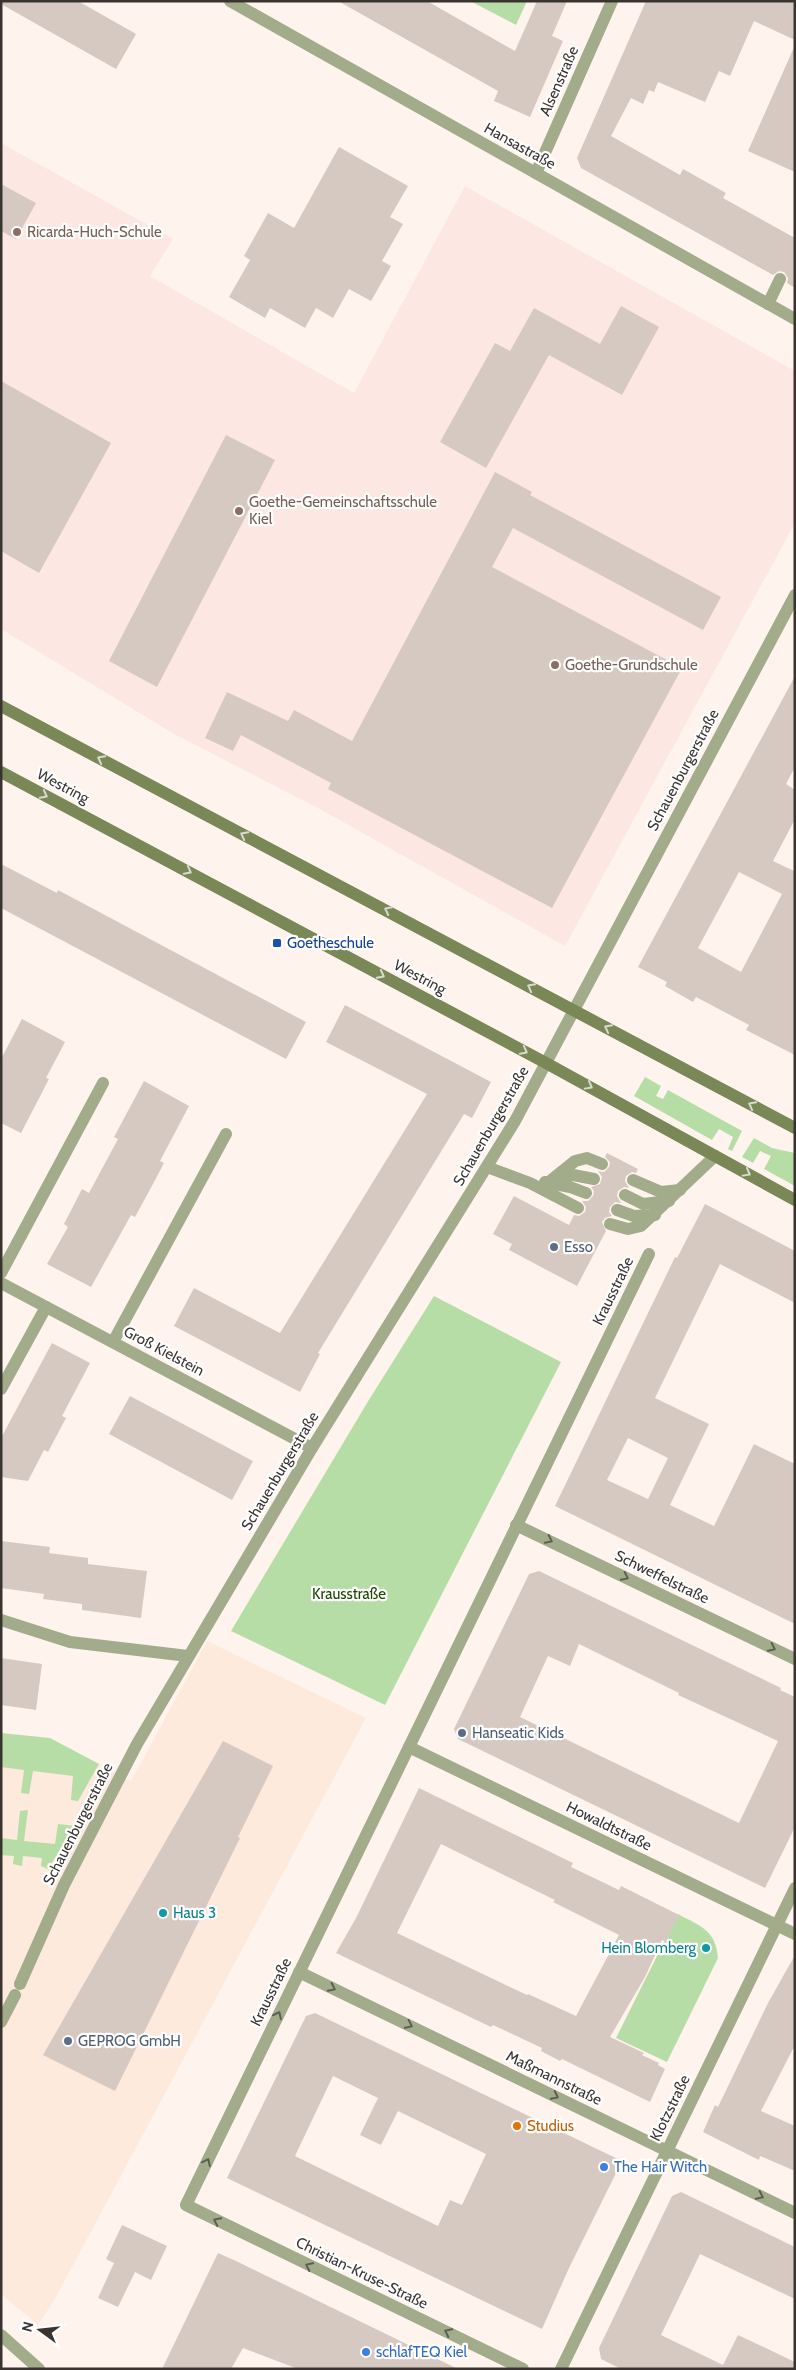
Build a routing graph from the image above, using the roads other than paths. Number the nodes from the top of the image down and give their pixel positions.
1 (230, 1) edge
2 (612, 1) edge
3 (536, 173) junction
4 (780, 279) dead end
5 (768, 304) junction
6 (795, 319) edge
7 (795, 595) edge
8 (1, 706) edge
9 (1, 772) edge
10 (574, 1010) junction
11 (546, 1063) junction
12 (104, 1083) dead end
13 (795, 1128) edge
14 (226, 1134) dead end
15 (715, 1156) junction
16 (602, 1164) dead end
17 (487, 1167) junction
18 (594, 1179) dead end
19 (633, 1180) dead end
20 (549, 1182) junction
21 (530, 1183) junction
22 (680, 1190) junction
23 (586, 1193) dead end
24 (625, 1195) dead end
25 (795, 1200) edge
26 (669, 1201) junction
27 (578, 1208) dead end
28 (618, 1210) dead end
29 (655, 1215) junction
30 (610, 1224) dead end
31 (649, 1254) dead end
32 (1, 1272) edge
33 (1, 1283) edge
34 (46, 1307) junction
35 (113, 1342) junction
36 (1, 1389) edge
37 (312, 1448) junction
38 (516, 1524) junction
39 (1, 1620) edge
40 (188, 1656) junction
41 (795, 1659) edge
42 (409, 1747) junction
43 (795, 1888) edge
44 (777, 1926) junction
45 (795, 1934) edge
46 (299, 1972) junction
47 (1, 2022) edge
48 (667, 2151) junction
49 (186, 2206) joint
50 (795, 2213) edge
51 (1, 2334) edge
52 (39, 2369) edge
53 (523, 2369) edge
54 (561, 2369) edge

1 - 3 street, Hansastraße
2 - 3 street, Alsenstraße
3 - 5 street, Hansastraße
4 - 5 street
5 - 6 street, Hansastraße
7 - 10 street, Schauenburgerstraße
10 -> 8 main road
9 -> 11 main road, Westring
10 - 11 street, Schauenburgerstraße
13 -> 10 main road
11 -> 15 main road, Westring
11 - 17 street, Schauenburgerstraße
12 - 32 street
14 - 35 street
15 - 22 street
15 -> 25 main road, Westring
16 - 20 street
17 - 21 street
17 - 37 street, Schauenburgerstraße
18 - 20 street
19 - 22 street
20 - 21 street
20 - 23 street
21 - 27 street
22 - 26 street
24 - 26 street
26 - 29 street
28 - 29 street
29 - 30 street
31 - 38 street, Krausstraße
33 - 34 street, Groß Kielstein
34 - 35 street, Groß Kielstein
34 - 36 street
35 - 37 street, Groß Kielstein
37 - 40 street, Schauenburgerstraße
38 -> 41 street, Schweffelstraße
38 - 42 street, Krausstraße
39 - 40 street
40 - 47 street, Schauenburgerstraße
42 - 44 street, Howaldtstraße
42 - 46 street, Krausstraße
43 - 44 street, Klotzstraße
44 - 45 street, Howaldtstraße
44 - 48 street, Klotzstraße
46 -> 48 street, Maßmannstraße
49 -> 46 street, Krausstraße
48 -> 50 street, Maßmannstraße
48 - 54 street, Klotzstraße
53 -> 49 street, Christian-Kruse-Straße
51 - 52 street

